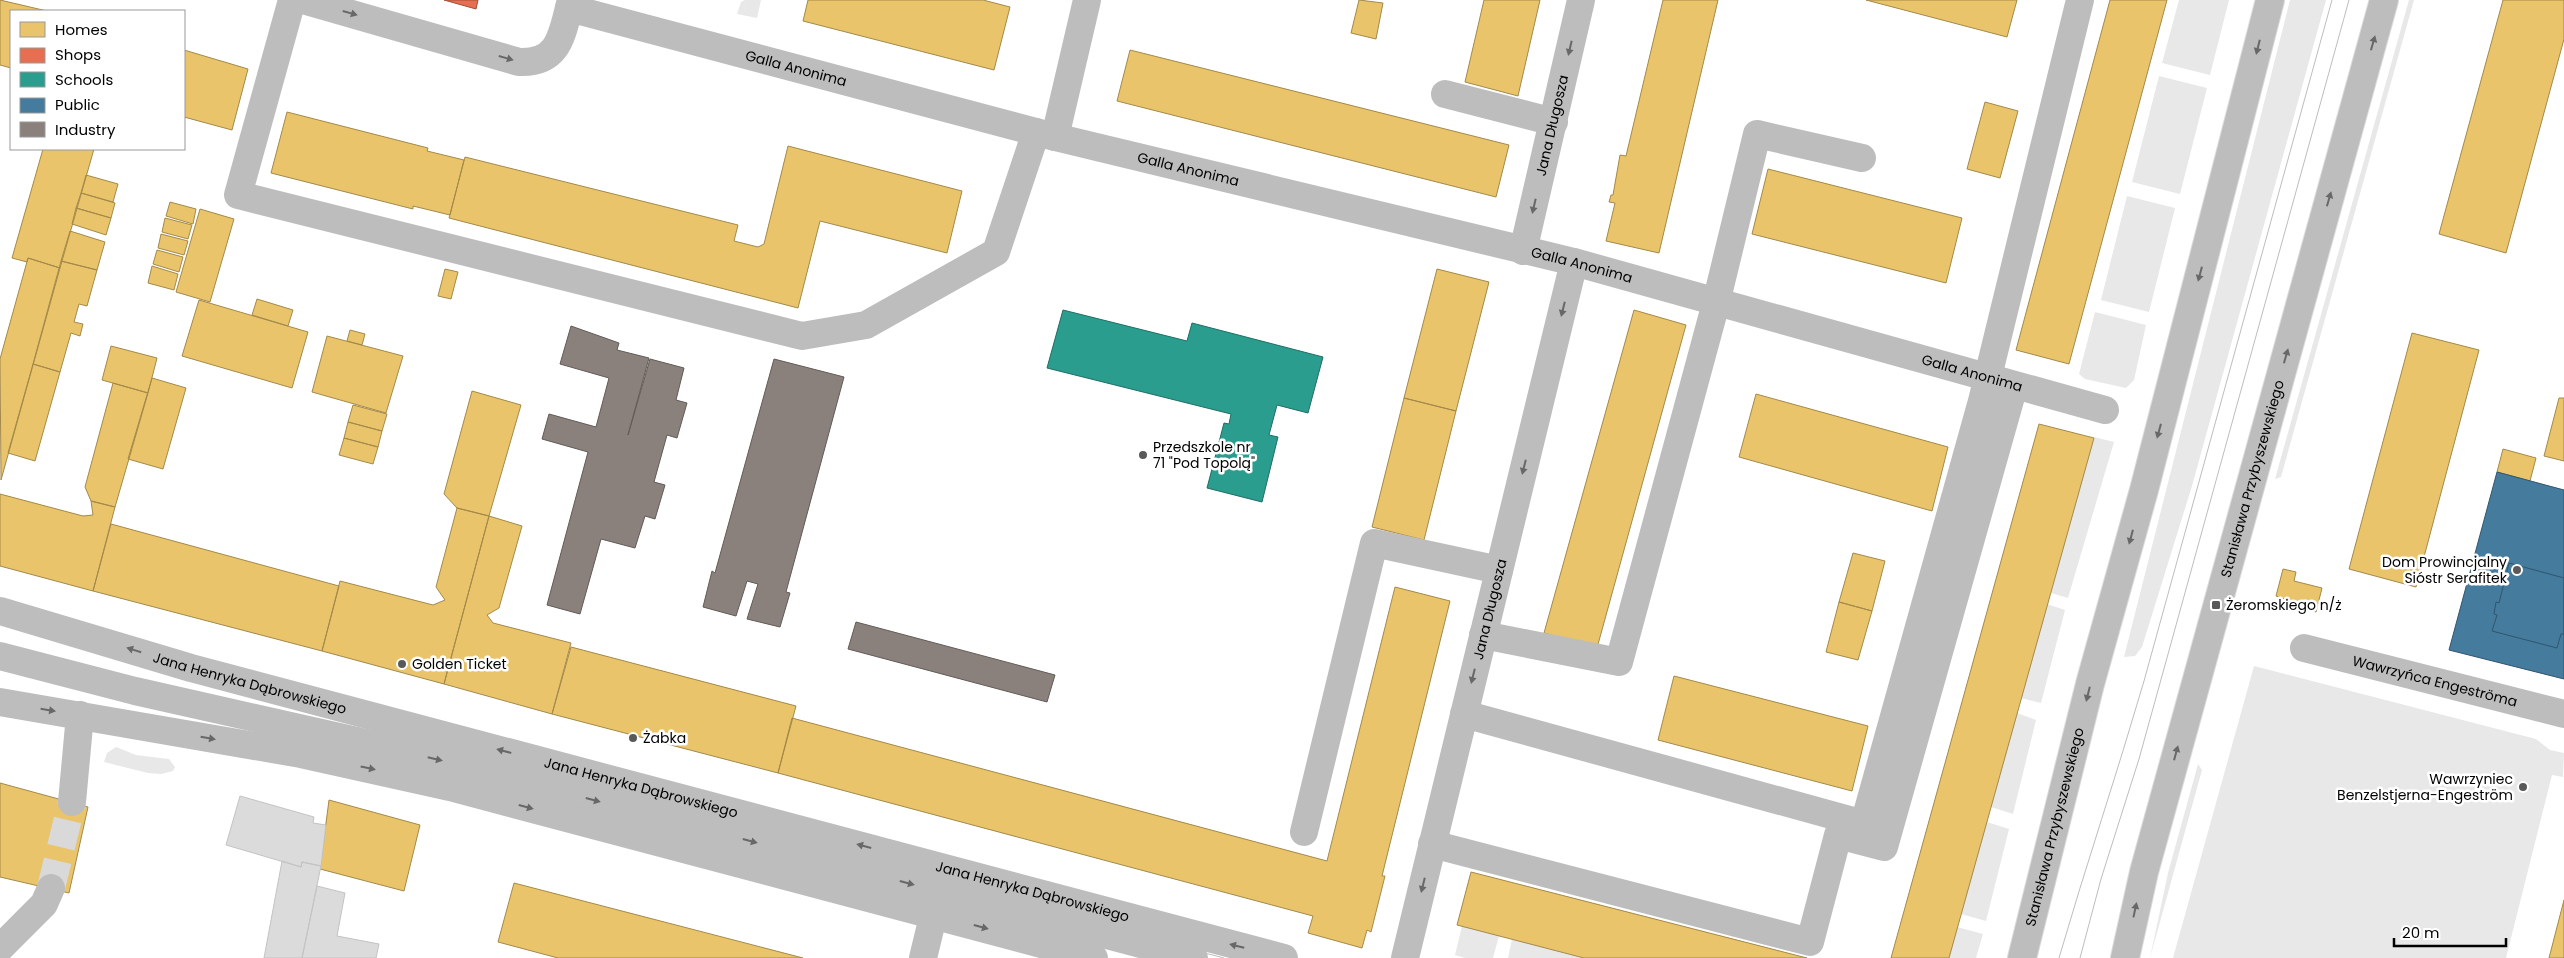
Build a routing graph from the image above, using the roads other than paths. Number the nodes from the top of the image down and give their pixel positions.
1 (292, 0) edge
2 (303, 0) edge
3 (1087, 0) edge
4 (1581, 0) edge
5 (2080, 0) edge
6 (2270, 0) edge
7 (2384, 0) edge
8 (570, 4) edge
9 (1445, 94) dead end
10 (1554, 122) junction
11 (1046, 135) junction
12 (1862, 158) dead end
13 (1523, 251) junction
14 (1574, 262) junction
15 (1716, 303) junction
16 (1988, 378) junction
17 (2014, 386) junction
18 (2105, 410) dead end
19 (1499, 570) junction
20 (0, 611) edge
21 (1483, 635) junction
22 (2304, 648) dead end
23 (0, 656) edge
24 (0, 702) edge
25 (1464, 714) junction
26 (2564, 714) edge
27 (80, 715) junction
28 (303, 727) junction
29 (468, 742) junction
30 (72, 802) tunnel mouth
31 (1304, 832) dead end
32 (1432, 844) junction
33 (51, 888) tunnel mouth
34 (939, 891) junction
35 (0, 948) edge
36 (923, 958) edge
37 (1094, 958) edge
38 (1194, 958) edge
39 (1284, 958) edge
40 (1405, 958) edge
41 (2022, 958) edge
42 (2126, 958) edge

1 - 11 street
2 -> 8 street, Galla Anonima
3 - 11 street
4 -> 10 street, Jana Długosza
5 - 16 street
6 -> 41 street, Stanisława Przybyszewskiego
42 -> 7 street, Stanisława Przybyszewskiego
8 - 11 street, Galla Anonima
9 - 10 street
10 -> 13 street, Jana Długosza
11 - 13 street, Galla Anonima
12 - 15 street
13 - 14 street, Galla Anonima
14 - 15 street, Galla Anonima
14 -> 19 street, Jana Długosza
15 - 16 street, Galla Anonima
15 - 21 street
16 - 17 street, Galla Anonima
16 - 25 street
17 - 18 street, Galla Anonima
17 - 32 street
19 - 21 street, Jana Długosza
19 - 31 street
29 -> 20 street, Jana Henryka Dąbrowskiego
21 -> 25 street, Jana Długosza
22 - 26 street, Wawrzyńca Engeströma
23 - 28 street
24 -> 27 street, Jana Henryka Dąbrowskiego
25 - 32 street, Jana Długosza
27 - 30 street
27 -> 34 street, Jana Henryka Dąbrowskiego
28 - 29 street
28 -> 34 street
34 -> 29 street, Jana Henryka Dąbrowskiego
32 -> 40 street, Jana Długosza
33 - 35 street
34 - 36 street
34 -> 37 street, Jana Henryka Dąbrowskiego
34 - 38 street
39 -> 34 street, Jana Henryka Dąbrowskiego

